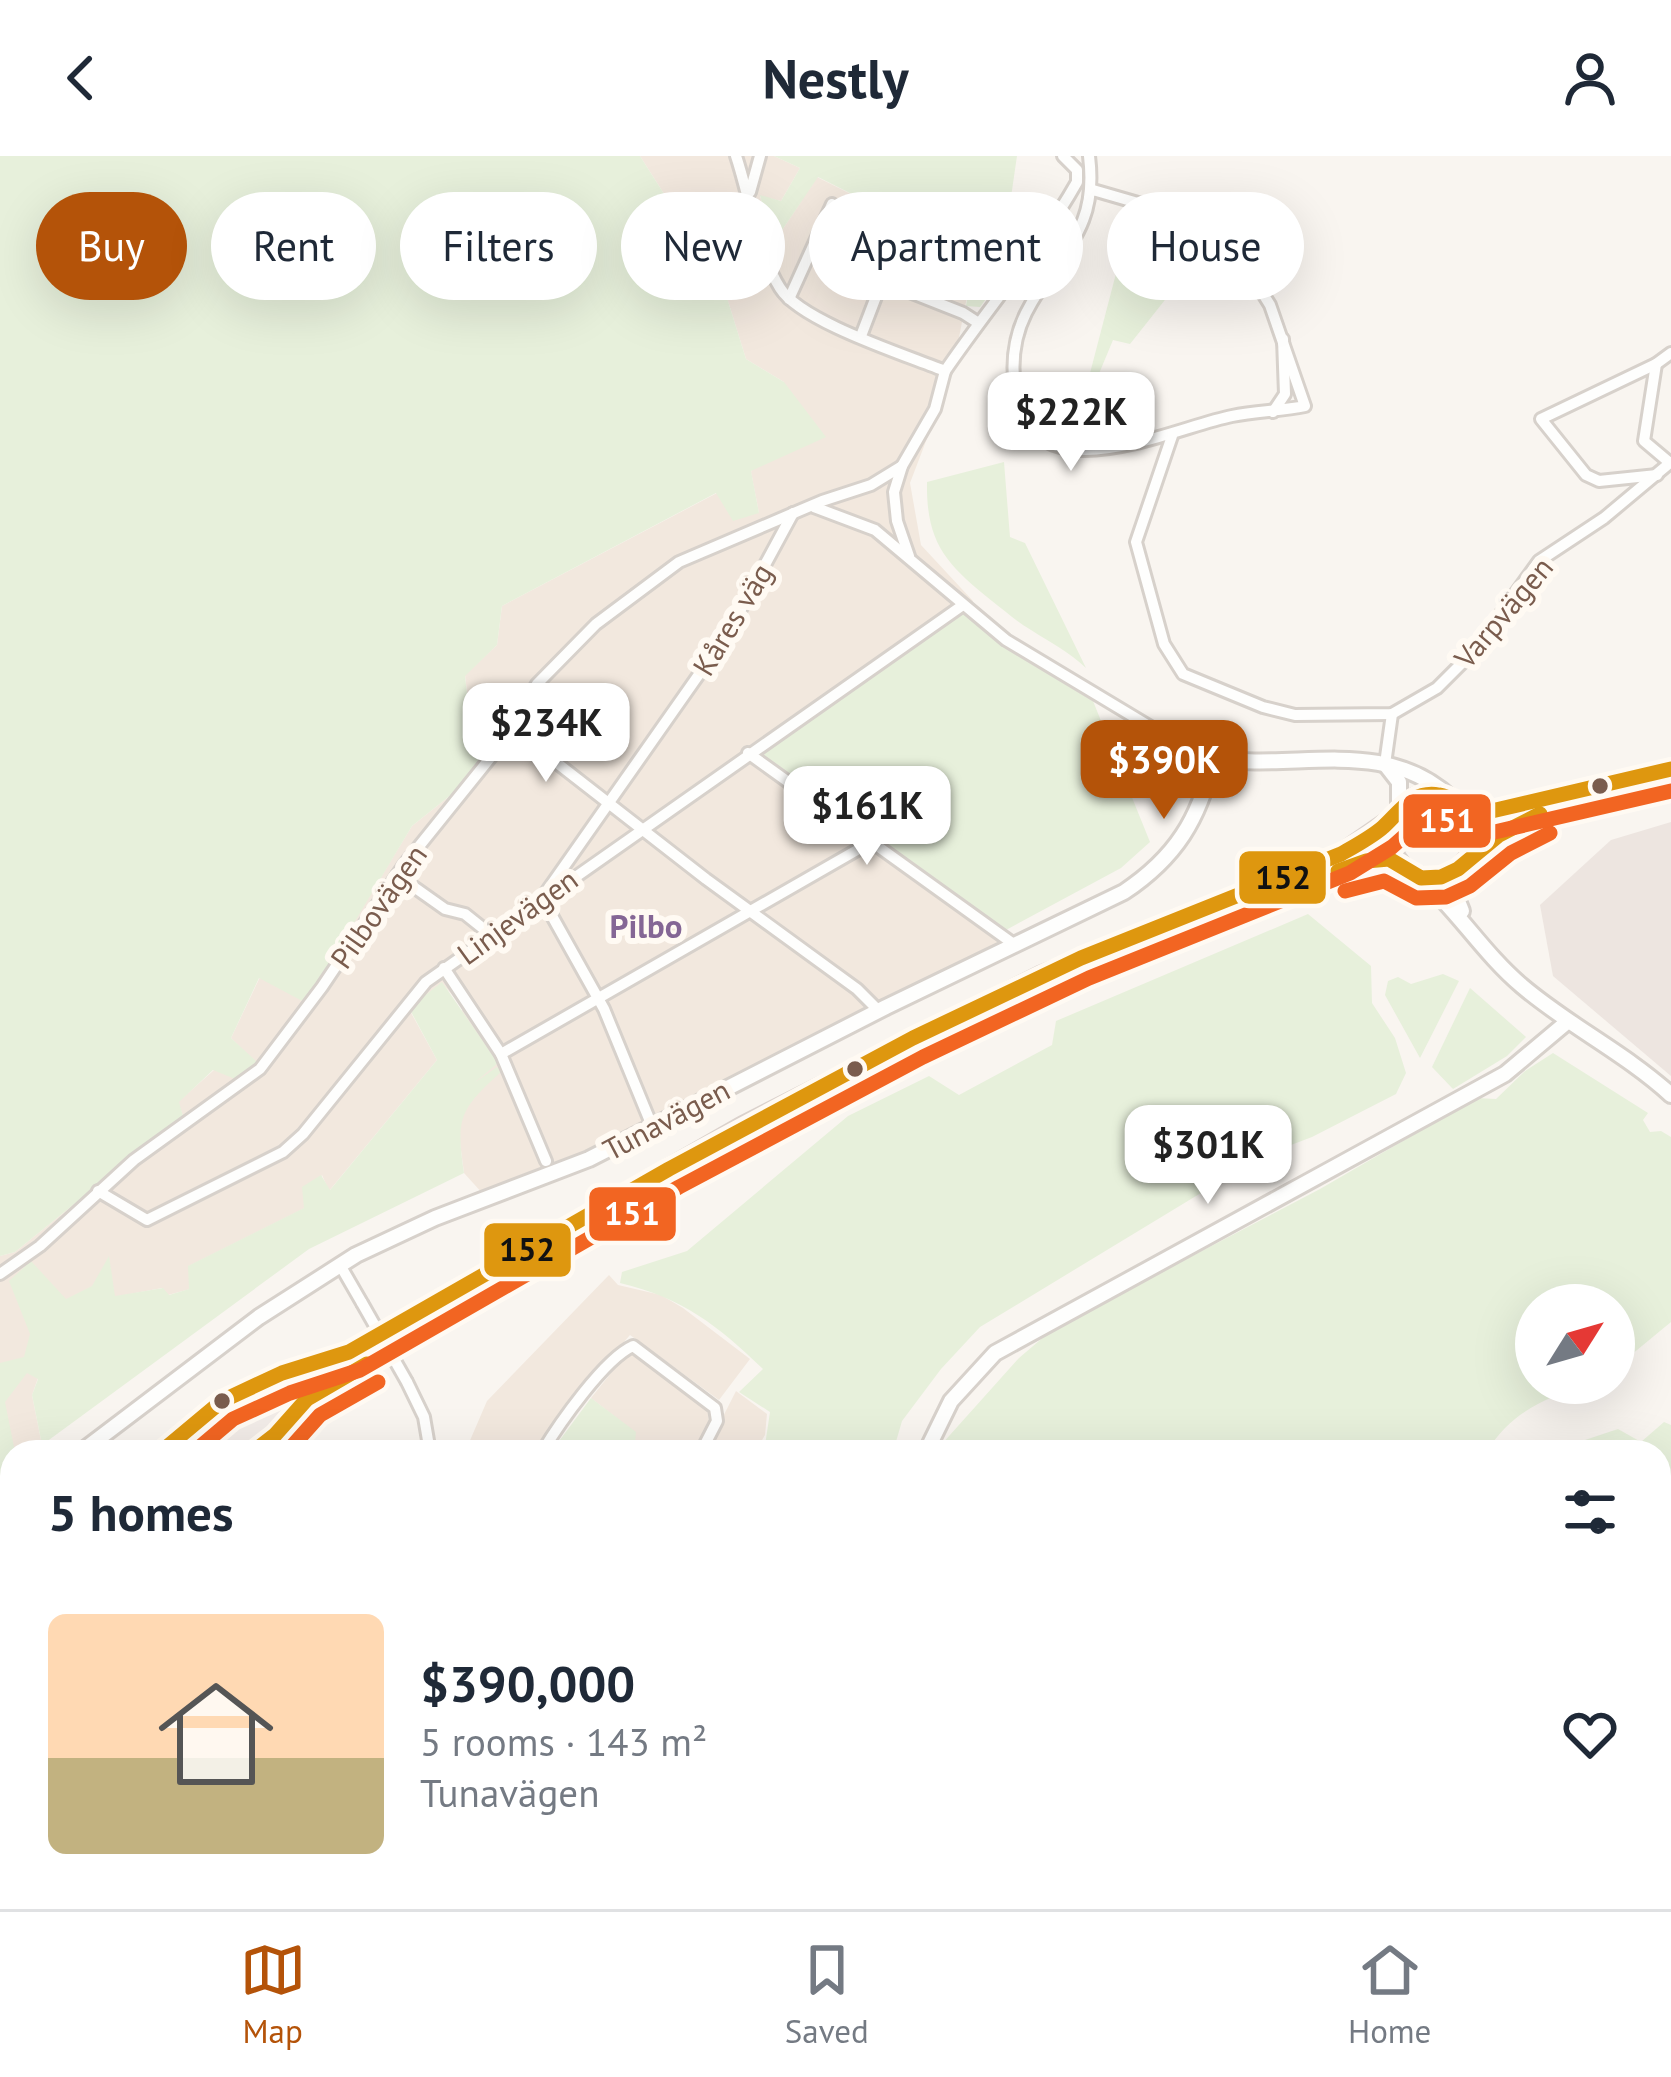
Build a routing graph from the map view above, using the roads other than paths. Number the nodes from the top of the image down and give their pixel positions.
1 (736, 156) edge
2 (760, 156) edge
3 (1063, 156) edge
4 (1089, 156) edge
5 (1093, 190) junction
6 (749, 192) edge
7 (751, 192) edge
8 (1071, 192) edge
9 (1083, 214) edge
10 (809, 258) edge
11 (785, 293) edge
12 (789, 299) junction
13 (875, 300) edge
14 (930, 300) edge
15 (995, 300) edge
16 (1034, 300) edge
17 (977, 322) junction
18 (1283, 335) junction
19 (861, 336) junction
20 (1671, 353) edge
21 (1657, 364) junction
22 (945, 371) junction
23 (1264, 414) junction
24 (1172, 436) junction
25 (1671, 463) edge
26 (902, 466) junction
27 (1660, 475) junction
28 (810, 507) junction
29 (793, 513) junction
30 (909, 556) junction
31 (963, 604) junction
32 (1392, 714) junction
33 (512, 728) junction
34 (748, 753) junction
35 (1213, 758) junction
36 (1385, 764) junction
37 (1671, 769) edge
38 (1671, 784) edge
39 (609, 804) junction
40 (1459, 804) junction
41 (1396, 814) junction
42 (640, 829) junction
43 (872, 842) junction
44 (1464, 862) junction
45 (1400, 863) junction
46 (397, 875) junction
47 (1421, 878) junction
48 (542, 898) junction
49 (751, 912) junction
50 (1470, 927) junction
51 (490, 934) junction
52 (1015, 945) junction
53 (444, 968) junction
54 (598, 999) junction
55 (879, 1011) junction
56 (1567, 1022) junction
57 (501, 1054) junction
58 (1671, 1095) edge
59 (652, 1126) junction
60 (546, 1161) dead end
61 (98, 1191) junction
62 (340, 1264) junction
63 (0, 1274) edge
64 (97, 1440) edge
65 (195, 1440) edge
66 (235, 1440) edge
67 (428, 1440) edge
68 (550, 1440) edge
69 (707, 1440) edge
70 (932, 1440) edge

1 - 6 street
2 - 7 street
3 - 8 street
4 - 5 street
5 - 9 street
5 - 18 street
10 - 12 street
11 - 12 street
12 - 19 street
13 - 19 street
14 - 17 street
15 - 17 street
16 - 24 street
17 - 22 street
18 - 23 street
18 - 23 street
19 - 22 street
20 - 21 street
21 - 25 street
21 - 27 street
22 - 26 street
23 - 24 street
24 - 32 street
25 - 27 street, Varpvägen
26 - 28 street, Pilbovägen
26 - 30 street
27 - 32 street, Varpvägen
28 - 29 street, Pilbovägen
28 - 30 street
29 - 33 street, Pilbovägen
29 - 39 street, Kåres väg
30 - 31 street
31 - 34 street, Linjevägen
31 - 35 street
32 - 36 street
33 - 39 street
33 - 46 street, Pilbovägen
34 - 42 street, Linjevägen
34 - 43 street
35 - 36 street
35 - 52 street, Tunavägen
36 - 40 street
36 - 41 street
37 - 40 highway
38 - 44 highway
39 - 42 street
39 - 48 street, Kåres väg
40 - 41 highway
40 - 44 highway
41 - 45 highway
41 - 65 highway
42 - 48 street, Linjevägen
42 - 49 street
43 - 49 street
43 - 52 street
44 - 47 highway
44 - 50 street
45 - 47 highway
45 - 66 highway
46 - 51 street
46 - 61 street, Pilbovägen
47 - 50 street
48 - 51 street, Linjevägen
48 - 54 street
49 - 54 street
49 - 55 street
50 - 56 street
51 - 53 street, Linjevägen
52 - 55 street, Tunavägen
53 - 57 street
53 - 61 street, Linjevägen
54 - 57 street
54 - 59 street
55 - 59 street, Tunavägen
56 - 58 street
56 - 70 street
57 - 60 street
59 - 62 street, Tunavägen
61 - 63 street, Pilbovägen
62 - 64 street, Tunavägen
62 - 67 street, bridge
68 - 69 street

